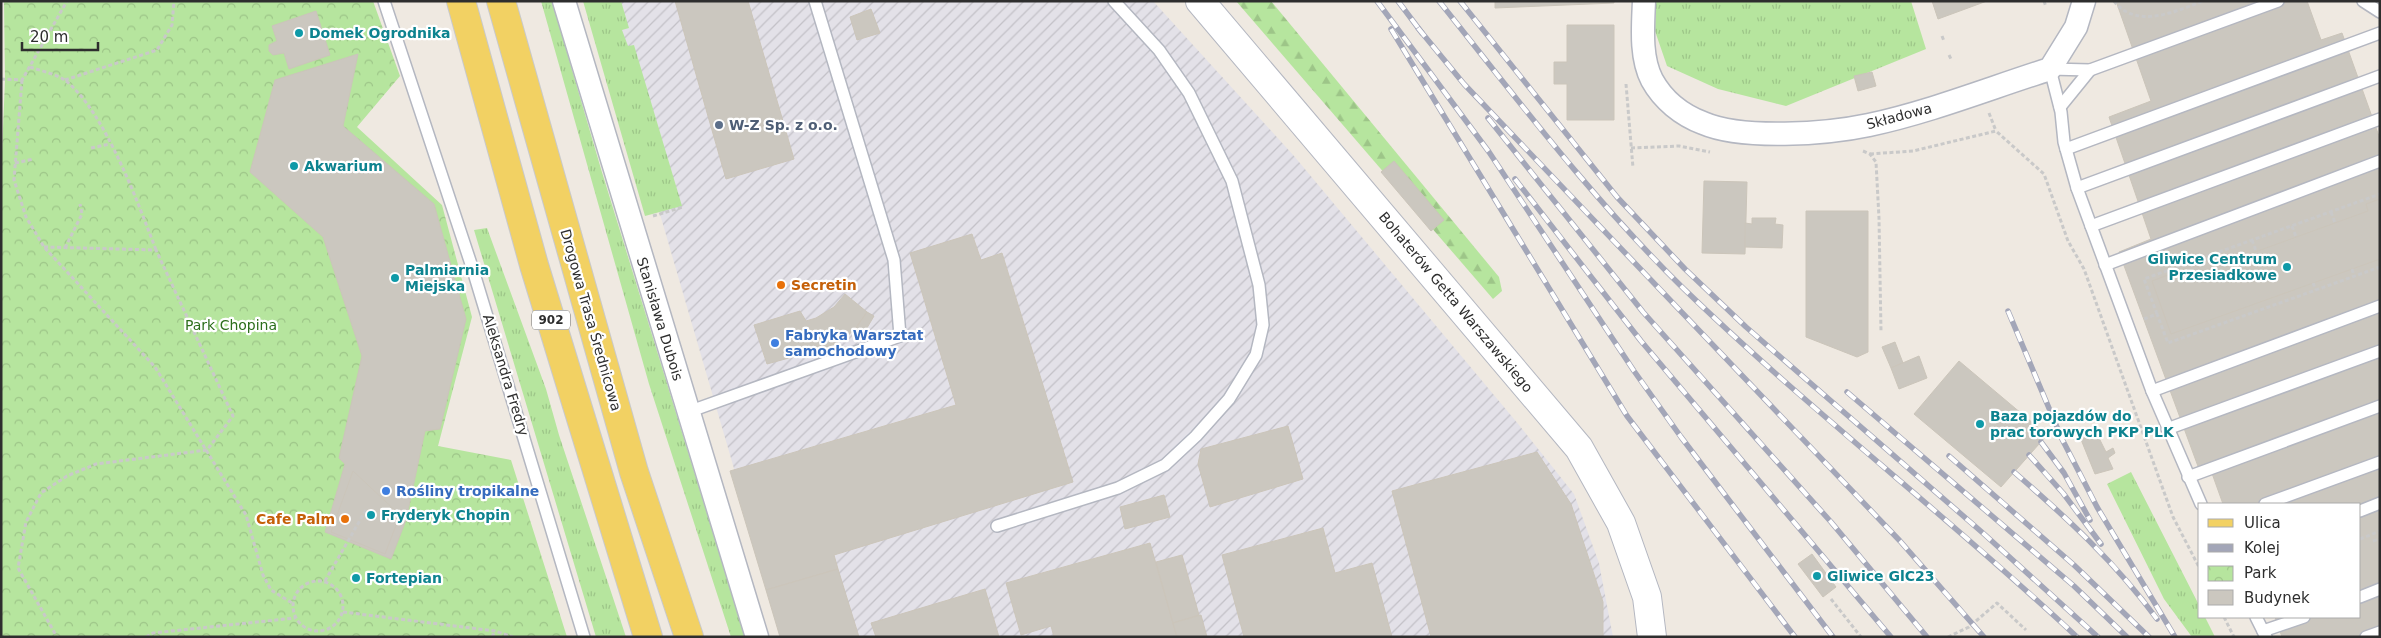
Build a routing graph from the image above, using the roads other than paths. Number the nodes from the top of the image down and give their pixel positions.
1 (384, 1) edge
2 (461, 1) edge
3 (501, 1) edge
4 (564, 1) edge
5 (815, 1) edge
6 (1114, 1) edge
7 (1200, 1) edge
8 (1644, 1) edge
9 (2084, 1) edge
10 (2278, 1) edge
11 (2363, 1) edge
12 (2380, 12) edge
13 (2380, 34) edge
14 (2050, 69) junction
15 (2090, 70) junction
16 (2380, 76) edge
17 (2060, 107) junction
18 (2380, 119) edge
19 (2066, 149) junction
20 (2380, 161) edge
21 (2076, 188) junction
22 (2091, 226) junction
23 (2105, 265) junction
24 (2380, 306) edge
25 (2380, 351) edge
26 (2152, 391) junction
27 (2380, 406) edge
28 (688, 412) junction
29 (2167, 429) junction
30 (2380, 462) edge
31 (2188, 477) junction
32 (2201, 503) edge
33 (2268, 503) edge
34 (2380, 504) edge
35 (2361, 511) edge
36 (997, 526) dead end
37 (2380, 589) edge
38 (2361, 597) edge
39 (2256, 618) edge
40 (2302, 618) edge
41 (2380, 632) edge
42 (2264, 634) edge
43 (584, 637) edge
44 (648, 637) edge
45 (689, 637) edge
46 (757, 637) edge
47 (1652, 637) edge
48 (2366, 637) edge

1 - 43 lane, Aleksandra Fredry
2 - 44 main road, 902
3 - 45 main road, Drogowa Trasa Średnicowa / 902
4 - 28 street, Stanisława Dubois
5 - 28 lane
6 - 36 lane
7 - 47 main road, Bohaterów Getta Warszawskiego
8 - 14 street, Składowa
9 - 14 street
10 - 15 lane
11 - 12 lane
13 - 19 lane
14 - 15 lane
14 - 17 lane
15 - 17 lane
16 - 21 lane
17 - 19 lane
18 - 22 lane
19 - 21 lane
20 - 23 lane
21 - 22 lane
22 - 23 lane
23 - 26 lane
24 - 26 lane
25 - 29 lane
26 - 29 lane
27 - 31 lane
28 - 46 street, Stanisława Dubois
29 - 31 lane
30 - 33 lane
31 - 32 lane
34 - 35 lane
37 - 38 lane
39 - 42 lane
40 - 42 lane
41 - 48 lane

